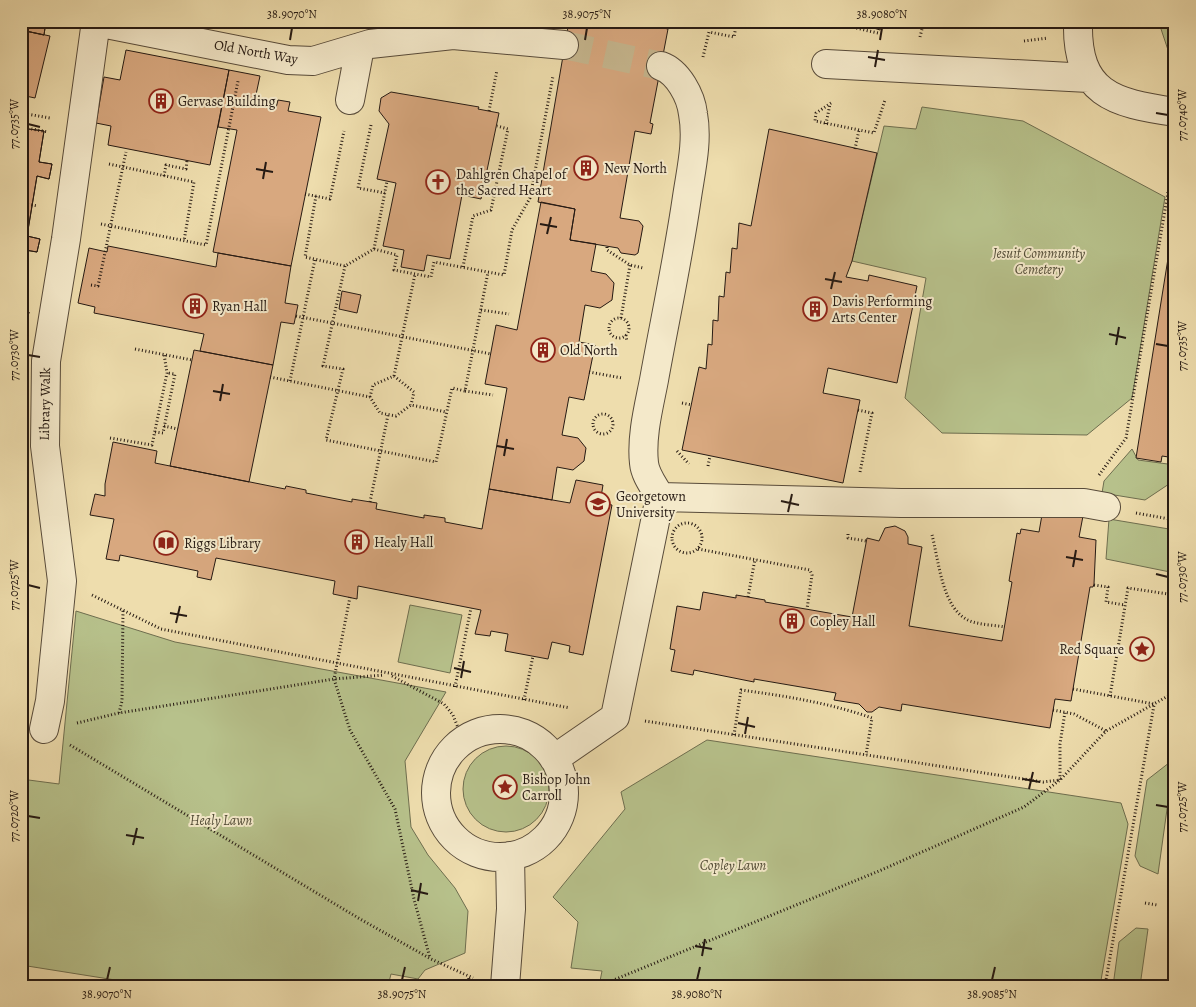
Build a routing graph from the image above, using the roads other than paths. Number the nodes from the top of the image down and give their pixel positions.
1 (1078, 21) edge
2 (96, 22) edge
3 (562, 45) tunnel mouth
4 (360, 47) junction
5 (826, 64) dead end
6 (661, 66) tunnel mouth
7 (1089, 78) junction
8 (350, 100) road end
9 (1175, 112) edge
10 (660, 497) junction
11 (1106, 507) road end
12 (44, 729) road end
13 (554, 759) junction
14 (510, 856) junction
15 (505, 986) edge

1 - 7 street
2 - 4 street, Old North Way
2 - 12 street, Library Walk
3 - 4 street, Old North Way
4 - 8 street
5 - 7 street
6 - 10 street
7 - 9 street
10 - 11 street
10 - 13 street
13 - 14 street
13 - 14 street
14 - 15 street

